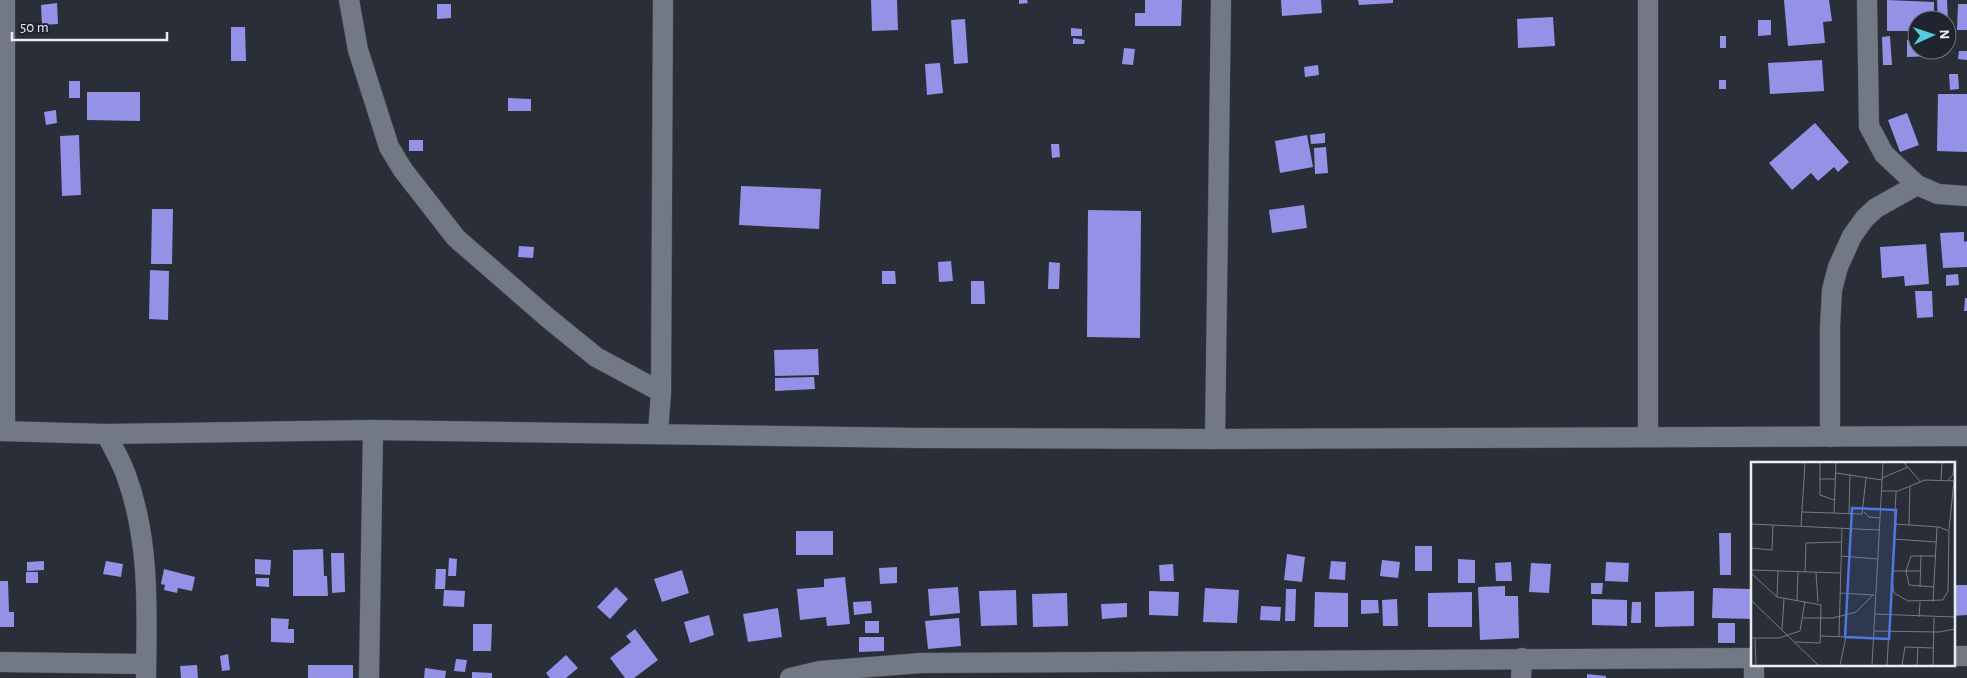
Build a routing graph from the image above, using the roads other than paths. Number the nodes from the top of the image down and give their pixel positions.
1 (349, 0) edge
2 (663, 0) edge
3 (1221, 0) edge
4 (1648, 0) edge
5 (1867, 0) edge
6 (3, 9) edge
7 (1917, 185) junction
8 (1967, 196) edge
9 (661, 392) junction
10 (373, 430) junction
11 (3, 431) edge
12 (658, 433) junction
13 (106, 434) junction
14 (1967, 436) edge
15 (1830, 437) junction
16 (1648, 438) junction
17 (1215, 439) junction
18 (1954, 656) edge
19 (1967, 656) edge
20 (1751, 658) edge
21 (0, 662) edge
22 (1522, 668) edge
23 (1042, 670) edge
24 (146, 671) edge
25 (369, 678) edge
26 (790, 678) edge

1 - 9 street
2 - 9 street
3 - 17 street
4 - 16 street
5 - 7 street
6 - 11 street
7 - 8 street
7 - 15 street
9 - 12 street
10 - 12 street
10 - 13 street
10 - 25 street
11 - 13 street
12 - 17 street
13 - 24 street
14 - 15 street
15 - 16 street
16 - 17 street
18 - 19 street
20 - 22 street
21 - 24 street
22 - 23 street
23 - 26 street

